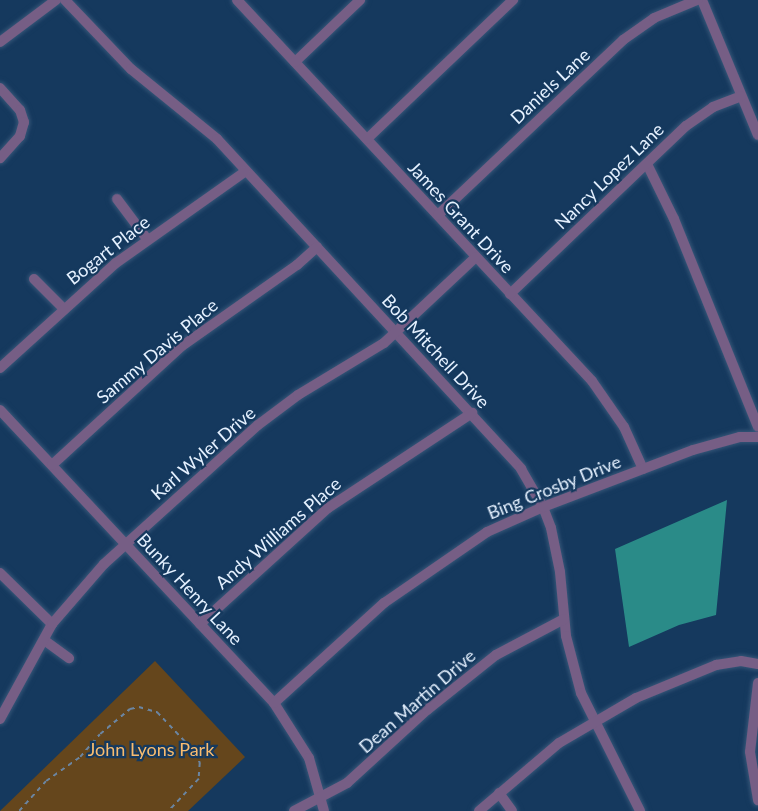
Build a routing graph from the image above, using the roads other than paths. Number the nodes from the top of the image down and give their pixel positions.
1 (56, 0) edge
2 (65, 0) edge
3 (237, 0) edge
4 (360, 0) edge
5 (513, 0) edge
6 (699, 0) edge
7 (0, 42) edge
8 (295, 62) junction
9 (0, 88) edge
10 (741, 96) junction
11 (758, 135) edge
12 (366, 139) junction
13 (0, 158) edge
14 (647, 164) junction
15 (246, 171) junction
16 (117, 200) dead end
17 (438, 215) junction
18 (147, 239) junction
19 (317, 247) junction
20 (476, 257) junction
21 (34, 279) dead end
22 (510, 294) junction
23 (63, 308) junction
24 (396, 332) junction
25 (0, 368) edge
26 (0, 410) edge
27 (472, 413) junction
28 (758, 427) edge
29 (758, 437) edge
30 (52, 465) junction
31 (643, 469) junction
32 (543, 507) junction
33 (125, 544) junction
34 (0, 573) edge
35 (564, 619) junction
36 (52, 624) junction
37 (200, 624) junction
38 (44, 640) junction
39 (69, 658) dead end
40 (758, 664) edge
41 (758, 683) edge
42 (274, 703) junction
43 (0, 718) edge
44 (593, 721) junction
45 (499, 793) junction
46 (321, 799) junction
47 (758, 800) edge
48 (294, 811) edge
49 (324, 811) edge
50 (479, 811) edge
51 (512, 811) edge
52 (640, 811) edge

1 - 7 street
2 - 15 street, Bob Mitchell Drive
3 - 8 street, James Grant Drive
4 - 8 street
5 - 12 street
6 - 10 street
6 - 17 street, Daniels Lane
8 - 12 street, James Grant Drive
9 - 13 street
10 - 11 street
10 - 14 street, Nancy Lopez Lane
12 - 17 street, James Grant Drive
14 - 22 street, Nancy Lopez Lane
14 - 28 street
15 - 18 street, Bogart Place
15 - 19 street, Bob Mitchell Drive
16 - 18 street
17 - 20 street, James Grant Drive
18 - 23 street, Bogart Place
19 - 24 street, Bob Mitchell Drive
19 - 30 street, Sammy Davis Place
20 - 22 street, James Grant Drive
20 - 24 street, Karl Wyler Drive
21 - 23 street
22 - 31 street, James Grant Drive
23 - 25 street, Bogart Place
24 - 27 street, Bob Mitchell Drive
24 - 33 street, Karl Wyler Drive
26 - 30 street, Bunky Henry Lane
27 - 32 street, Bob Mitchell Drive
27 - 37 street, Andy Williams Place
29 - 31 street, Bing Crosby Drive
30 - 33 street, Bunky Henry Lane
31 - 32 street, Bing Crosby Drive
32 - 35 street, Bob Mitchell Drive
32 - 42 street, Bing Crosby Drive
33 - 36 street, Karl Wyler Drive
33 - 37 street, Bunky Henry Lane
34 - 36 street
35 - 44 street, Bob Mitchell Drive
35 - 46 street, Dean Martin Drive
36 - 38 street, Karl Wyler Drive
37 - 42 street, Bunky Henry Lane
38 - 39 street
38 - 43 street, Karl Wyler Drive
40 - 44 street
41 - 47 street
42 - 46 street, Bunky Henry Lane
44 - 45 street
44 - 52 street, Bob Mitchell Drive
45 - 50 street
45 - 51 street
46 - 48 street, Dean Martin Drive
46 - 49 street, Bunky Henry Lane

